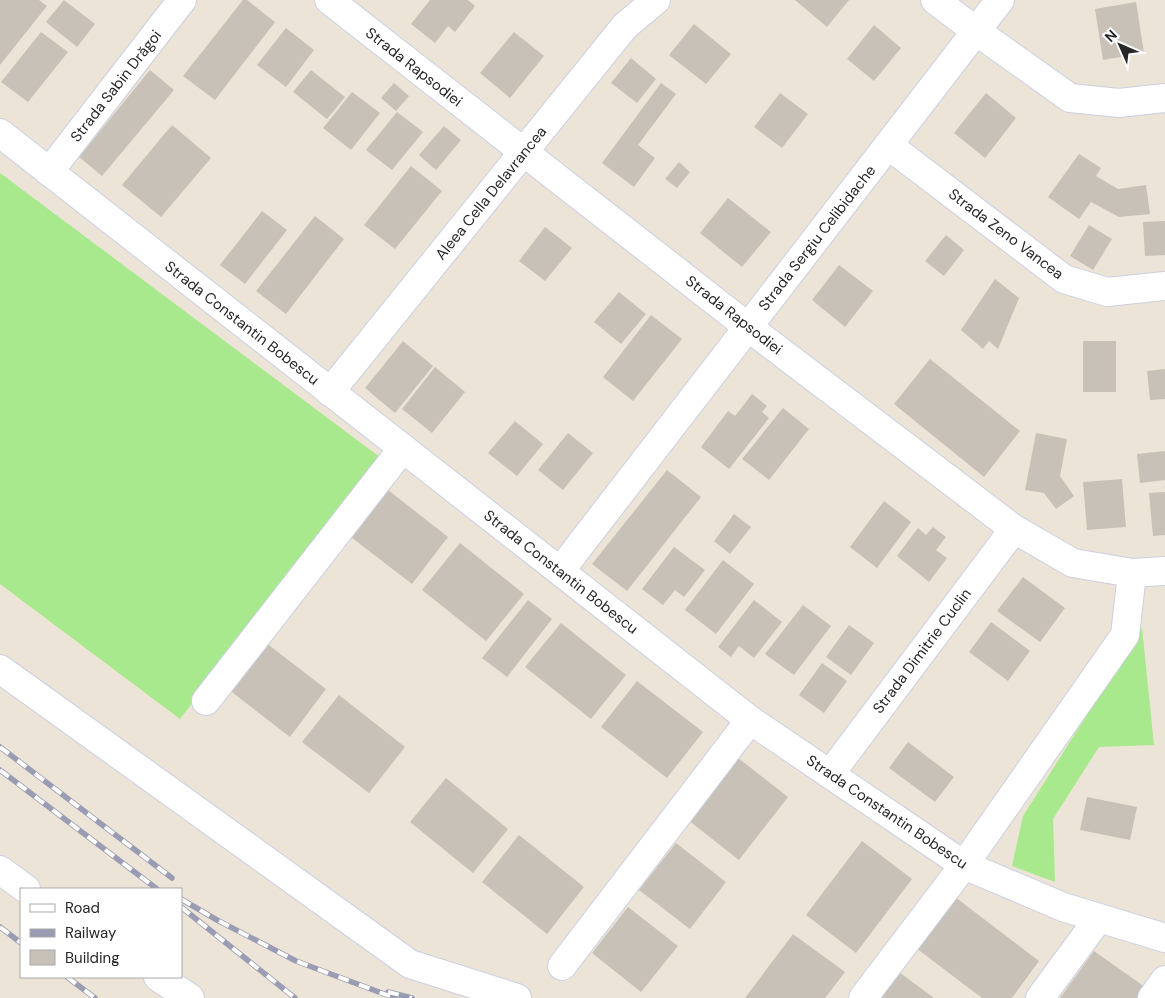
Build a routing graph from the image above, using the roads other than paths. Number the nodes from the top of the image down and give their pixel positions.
1 (182, 0) edge
2 (329, 0) edge
3 (656, 0) edge
4 (935, 0) edge
5 (1000, 0) edge
6 (976, 32) junction
7 (1165, 98) edge
8 (0, 133) edge
9 (888, 145) junction
10 (523, 152) junction
11 (49, 172) junction
12 (1165, 286) edge
13 (748, 327) junction
14 (330, 392) junction
15 (403, 448) junction
16 (1014, 529) junction
17 (560, 571) junction
18 (1165, 571) edge
19 (1132, 573) junction
20 (0, 669) edge
21 (206, 701) dead end
22 (750, 720) junction
23 (830, 774) junction
24 (964, 865) junction
25 (0, 870) edge
26 (25, 888) edge
27 (1099, 918) junction
28 (1165, 938) edge
29 (562, 966) dead end
30 (160, 978) edge
31 (1165, 980) edge
32 (190, 998) edge
33 (517, 998) edge
34 (863, 998) edge
35 (1040, 998) edge
36 (1152, 998) edge

1 - 11 street, Strada Sabin Drăgoi
2 - 10 street, Strada Rapsodiei
3 - 10 street, Aleea Cella Delavrancea
4 - 6 street
5 - 6 street, Strada Sergiu Celibidache
6 - 7 street
6 - 9 street, Strada Sergiu Celibidache
8 - 11 street, Strada Constantin Bobescu
9 - 12 street, Strada Zeno Vancea
9 - 13 street, Strada Sergiu Celibidache
10 - 13 street, Strada Rapsodiei
10 - 14 street, Aleea Cella Delavrancea
11 - 14 street, Strada Constantin Bobescu
13 - 16 street, Strada Rapsodiei
13 - 17 street, Strada Sergiu Celibidache
14 - 15 street, Strada Constantin Bobescu
15 - 17 street, Strada Constantin Bobescu
15 - 21 street
16 - 19 street, Strada Rapsodiei
16 - 23 street, Strada Dimitrie Cuclin
17 - 22 street, Strada Constantin Bobescu
18 - 19 street, Strada Rapsodiei
19 - 24 street
20 - 33 street
22 - 23 street, Strada Constantin Bobescu
22 - 29 street
23 - 24 street, Strada Constantin Bobescu
24 - 27 street, Strada Constantin Bobescu
24 - 34 street
25 - 26 street
27 - 28 street, Strada Constantin Bobescu
27 - 35 street
30 - 32 street
31 - 36 street

